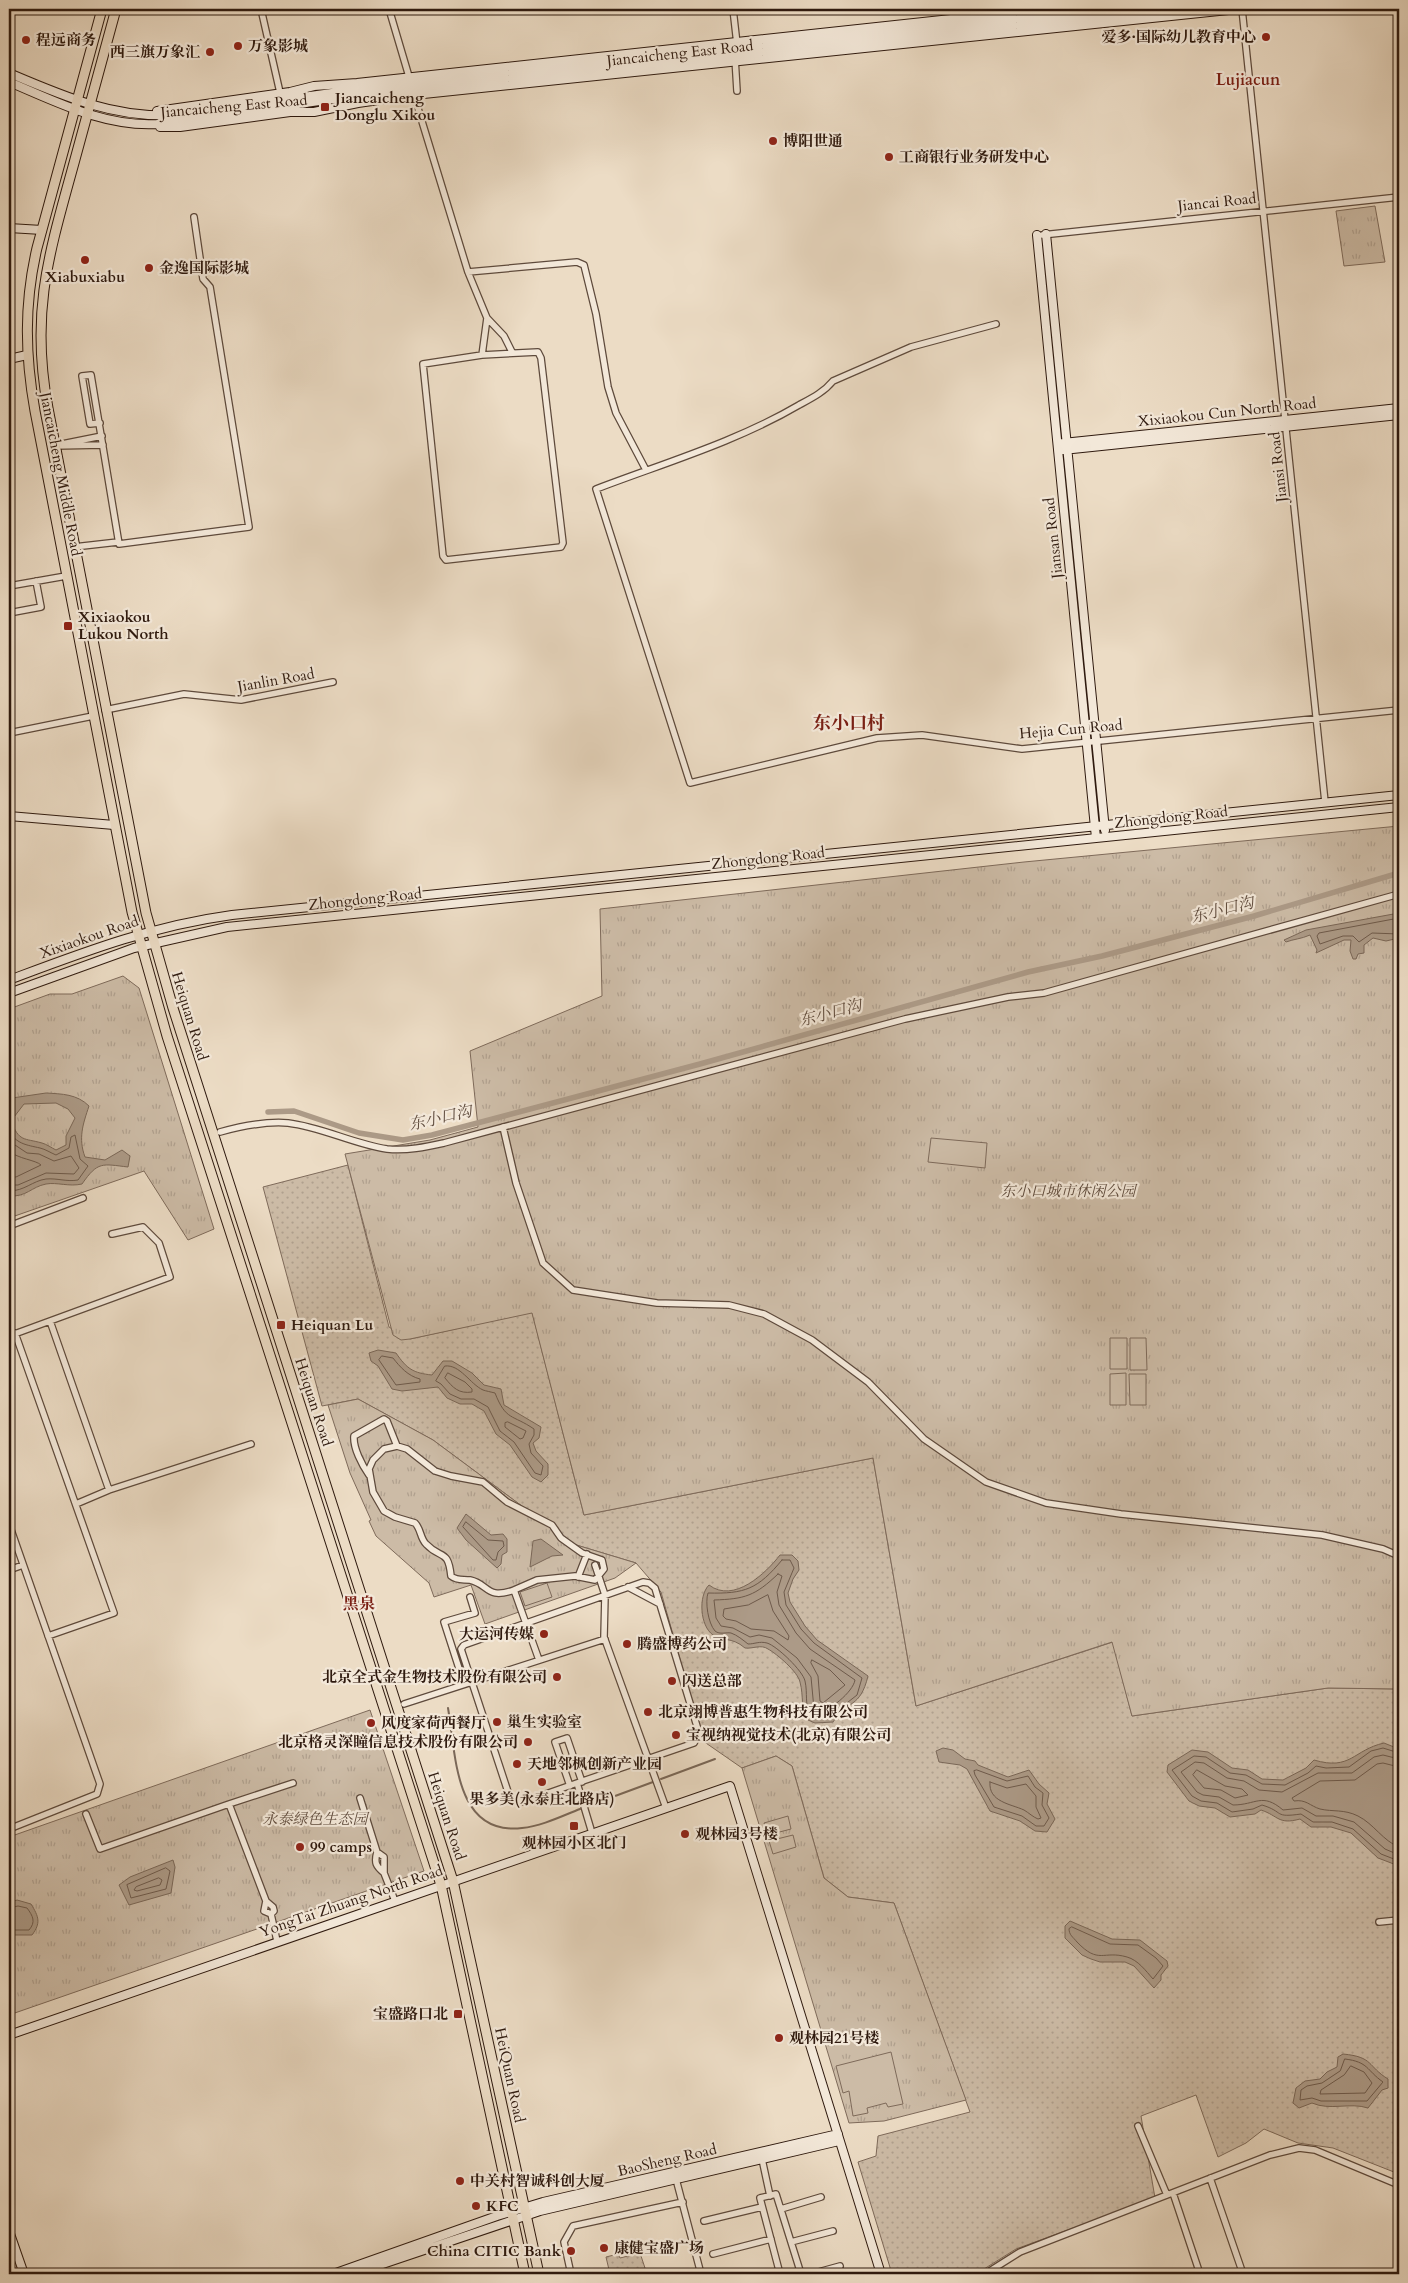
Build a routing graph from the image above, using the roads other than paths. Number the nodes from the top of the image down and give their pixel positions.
1 (102, 9) edge
2 (116, 9) edge
3 (261, 9) edge
4 (389, 9) edge
5 (734, 9) edge
6 (1043, 9) edge
7 (1106, 9) edge
8 (1170, 9) edge
9 (1238, 9) edge
10 (1242, 9) edge
11 (1020, 16) edge
12 (736, 51) junction
13 (9, 68) edge
14 (9, 73) edge
15 (9, 82) edge
16 (411, 85) junction
17 (9, 86) edge
18 (32, 87) junction
19 (737, 91) dead end
20 (281, 97) junction
21 (76, 105) junction
22 (88, 110) junction
23 (1399, 197) edge
24 (1264, 211) junction
25 (194, 216) dead end
26 (9, 228) edge
27 (42, 230) junction
28 (1046, 234) junction
29 (1037, 235) joint
30 (468, 272) junction
31 (487, 318) junction
32 (996, 324) dead end
33 (512, 352) junction
34 (27, 355) junction
35 (482, 355) junction
36 (9, 359) edge
37 (1399, 408) edge
38 (1399, 415) edge
39 (100, 423) junction
40 (1286, 423) junction
41 (102, 436) junction
42 (55, 446) junction
43 (103, 446) junction
44 (1067, 446) junction
45 (1058, 447) junction
46 (646, 470) junction
47 (118, 542) junction
48 (74, 546) junction
49 (77, 560) junction
50 (64, 562) junction
51 (67, 580) junction
52 (36, 581) junction
53 (81, 582) junction
54 (9, 586) edge
55 (9, 613) edge
56 (333, 682) dead end
57 (106, 710) junction
58 (1399, 710) edge
59 (93, 716) junction
60 (1317, 718) junction
61 (9, 733) edge
62 (1096, 741) junction
63 (1087, 742) junction
64 (1399, 795) edge
65 (1325, 802) junction
66 (1399, 807) edge
67 (9, 816) edge
68 (114, 825) junction
69 (1104, 825) junction
70 (1095, 826) junction
71 (1105, 837) junction
72 (1096, 838) junction
73 (1399, 894) edge
74 (150, 930) junction
75 (137, 934) junction
76 (154, 943) junction
77 (141, 946) junction
78 (9, 980) edge
79 (9, 993) edge
80 (503, 1127) junction
81 (216, 1130) junction
82 (83, 1198) dead end
83 (9, 1226) edge
84 (112, 1234) dead end
85 (50, 1321) junction
86 (12, 1335) edge
87 (251, 1444) dead end
88 (398, 1446) junction
89 (369, 1475) junction
90 (109, 1490) junction
91 (76, 1504) junction
92 (9, 1524) edge
93 (587, 1554) junction
94 (1399, 1556) edge
95 (23, 1565) junction
96 (595, 1565) dead end
97 (9, 1570) edge
98 (578, 1577) junction
99 (599, 1577) junction
100 (628, 1587) junction
101 (514, 1590) junction
102 (605, 1595) junction
103 (470, 1596) dead end
104 (660, 1604) junction
105 (526, 1623) junction
106 (48, 1636) junction
107 (605, 1639) junction
108 (539, 1660) junction
109 (472, 1682) junction
110 (464, 1684) junction
111 (404, 1704) dead end
112 (649, 1759) junction
113 (580, 1782) junction
114 (293, 1783) dead end
115 (570, 1786) junction
116 (360, 1798) dead end
117 (229, 1804) junction
118 (666, 1808) junction
119 (86, 1814) dead end
120 (9, 1829) edge
121 (592, 1833) junction
122 (453, 1881) junction
123 (441, 1885) junction
124 (395, 1901) junction
125 (1399, 1920) edge
126 (1379, 1922) dead end
127 (277, 1941) junction
128 (9, 2035) edge
129 (1138, 2126) dead end
130 (839, 2137) junction
131 (762, 2159) junction
132 (1210, 2178) junction
133 (676, 2179) junction
134 (1399, 2185) edge
135 (1170, 2194) junction
136 (770, 2196) junction
137 (821, 2197) dead end
138 (683, 2202) junction
139 (762, 2207) junction
140 (781, 2209) junction
141 (526, 2211) junction
142 (512, 2216) junction
143 (704, 2221) dead end
144 (9, 2231) edge
145 (833, 2231) dead end
146 (771, 2239) junction
147 (791, 2242) junction
148 (9, 2246) edge
149 (713, 2254) dead end
150 (840, 2266) dead end
151 (18, 2274) edge
152 (24, 2274) edge
153 (333, 2274) edge
154 (353, 2274) edge
155 (525, 2274) edge
156 (538, 2274) edge
157 (571, 2274) edge
158 (702, 2274) edge
159 (780, 2274) edge
160 (801, 2274) edge
161 (811, 2274) edge
162 (881, 2274) edge
163 (986, 2274) edge
164 (1200, 2274) edge
165 (1244, 2274) edge

1 - 21 main road, Jiancaicheng Middle Road
2 - 22 main road, Jiancaicheng Middle Road
3 - 20 street
4 - 16 street
5 - 12 street
6 - 11 street, Jiancaicheng East Road
7 - 11 street, Jiancaicheng East Road
8 - 11 street, Jiancaicheng East Road
9 - 12 street, Jiancaicheng East Road
10 - 24 street, Jiansi Road
11 - 12 street, Jiancaicheng East Road
11 - 12 street, Jiancaicheng East Road
12 - 16 street, Jiancaicheng East Road
12 - 16 street, Jiancaicheng East Road
12 - 19 street
13 - 18 street
14 - 18 street
15 - 18 street
16 - 20 street, Jiancaicheng East Road
16 - 22 street, Jiancaicheng East Road
16 - 30 street
17 - 18 street
18 - 21 street, Jiancaicheng East Road
20 - 22 street, Jiancaicheng East Road
21 - 22 street, Jiancaicheng East Road
21 - 27 main road, Jiancaicheng Middle Road
22 - 42 main road, Jiancaicheng Middle Road
23 - 24 street, Jiancai Road
24 - 28 street, Jiancai Road
24 - 40 street, Jiansi Road
25 - 47 street
26 - 27 street
27 - 34 main road, Jiancaicheng Middle Road
28 - 29 street, Jiancai Road
28 - 44 street, Jiansan Road
29 - 45 street, Jiansan Road
30 - 31 street
30 - 46 street
31 - 33 street
31 - 35 street
32 - 46 street
33 - 35 street
33 - 35 street
34 - 36 street
34 - 50 main road, Jiancaicheng Middle Road
37 - 40 street, Xixiaokou Cun North Road
38 - 40 street, Xixiaokou Cun North Road
39 - 39 street
39 - 41 street
40 - 44 street, Xixiaokou Cun North Road
40 - 60 street, Jiansi Road
41 - 42 street
41 - 43 street
42 - 43 street
42 - 48 main road, Jiancaicheng Middle Road
43 - 47 street
44 - 45 street, Xixiaokou Cun North Road
44 - 62 street, Jiansan Road
45 - 63 street, Jiansan Road
46 - 63 street, Hejia Cun Road
47 - 48 street
48 - 49 main road, Jiancaicheng Middle Road
49 - 50 main road
49 - 53 main road, Jiancaicheng Middle Road
50 - 51 main road, Jiancaicheng Middle Road
51 - 52 street
51 - 53 main road
51 - 59 main road, Jiancaicheng Middle Road
52 - 54 street
52 - 55 street
53 - 57 main road, Jiancaicheng Middle Road
56 - 57 street, Jianlin Road
57 - 74 main road, Jiancaicheng Middle Road
58 - 60 street, Hejia Cun Road
59 - 61 street
59 - 68 main road, Jiancaicheng Middle Road
60 - 62 street, Hejia Cun Road
60 - 65 street, Jiansi Road
62 - 63 street, Hejia Cun Road
62 - 69 street, Jiansan Road
63 - 70 street, Jiansan Road
64 - 65 street, Zhongdong Road
65 - 69 street, Zhongdong Road
66 - 71 street, Zhongdong Road
67 - 68 street
68 - 75 main road, Jiancaicheng Middle Road
69 - 70 street, Zhongdong Road
69 - 71 street, Jiansan Road
70 - 72 street, Jiansan Road
70 - 74 street, Zhongdong Road
71 - 72 street, Zhongdong Road
72 - 76 street, Zhongdong Road
73 - 80 street
74 - 75 street, Xixiaokou Road
74 - 76 main road, Heiquan Road
75 - 77 main road, Jiancaicheng Middle Road
75 - 78 street, Xixiaokou Road
76 - 77 street, Zhongdong Road
76 - 81 main road, Heiquan Road
77 - 79 street, Xixiaokou Road
77 - 123 main road, Heiquan Road
80 - 81 street
80 - 94 street
81 - 122 main road, Heiquan Road
82 - 83 street
84 - 85 street
85 - 86 street
85 - 90 street
86 - 91 street
87 - 90 street
88 - 89 street
88 - 89 street
88 - 93 street
89 - 101 street
90 - 91 street
91 - 106 street
92 - 95 street
93 - 98 street
93 - 99 street
95 - 97 street
95 - 106 street
96 - 99 street
98 - 99 street
98 - 101 street
99 - 102 street
100 - 102 street
100 - 104 street
100 - 104 street
101 - 105 street
102 - 105 street
102 - 107 street
103 - 110 street
104 - 112 street
105 - 108 street
105 - 109 street
106 - 120 street
107 - 108 street
107 - 112 street
108 - 109 street
109 - 110 street
109 - 115 street
110 - 111 street
112 - 113 street
112 - 118 street
113 - 115 street
113 - 115 street
113 - 121 street
114 - 117 street
116 - 124 street
117 - 119 street
117 - 127 street
118 - 121 street, YongTai Zhuang North Road
118 - 130 street, YongTai Zhuang North Road
121 - 122 street, YongTai Zhuang North Road
122 - 123 street, YongTai Zhuang North Road
122 - 141 main road, HeiQuan Road
123 - 124 street, YongTai Zhuang North Road
123 - 142 main road, HeiQuan Road
124 - 127 street, YongTai Zhuang North Road
125 - 126 street
127 - 128 street, YongTai Zhuang North Road
129 - 135 street
130 - 131 street, BaoSheng Road
130 - 141 street, BaoSheng Road
130 - 162 street
131 - 133 street, BaoSheng Road
131 - 136 street
132 - 134 street
132 - 135 street
132 - 165 street
133 - 138 street
133 - 141 street, BaoSheng Road
135 - 163 street
135 - 164 street
136 - 139 street
136 - 140 street
137 - 140 street
138 - 157 street
138 - 158 street
139 - 143 street
139 - 146 street
140 - 147 street
141 - 142 street, BaoSheng Road
141 - 156 main road, HeiQuan Road
142 - 153 street, BaoSheng Road
142 - 154 street, BaoSheng Road
142 - 155 main road, HeiQuan Road
144 - 152 street
145 - 147 street
146 - 149 street
146 - 159 street
147 - 160 street
148 - 151 street
150 - 161 street

